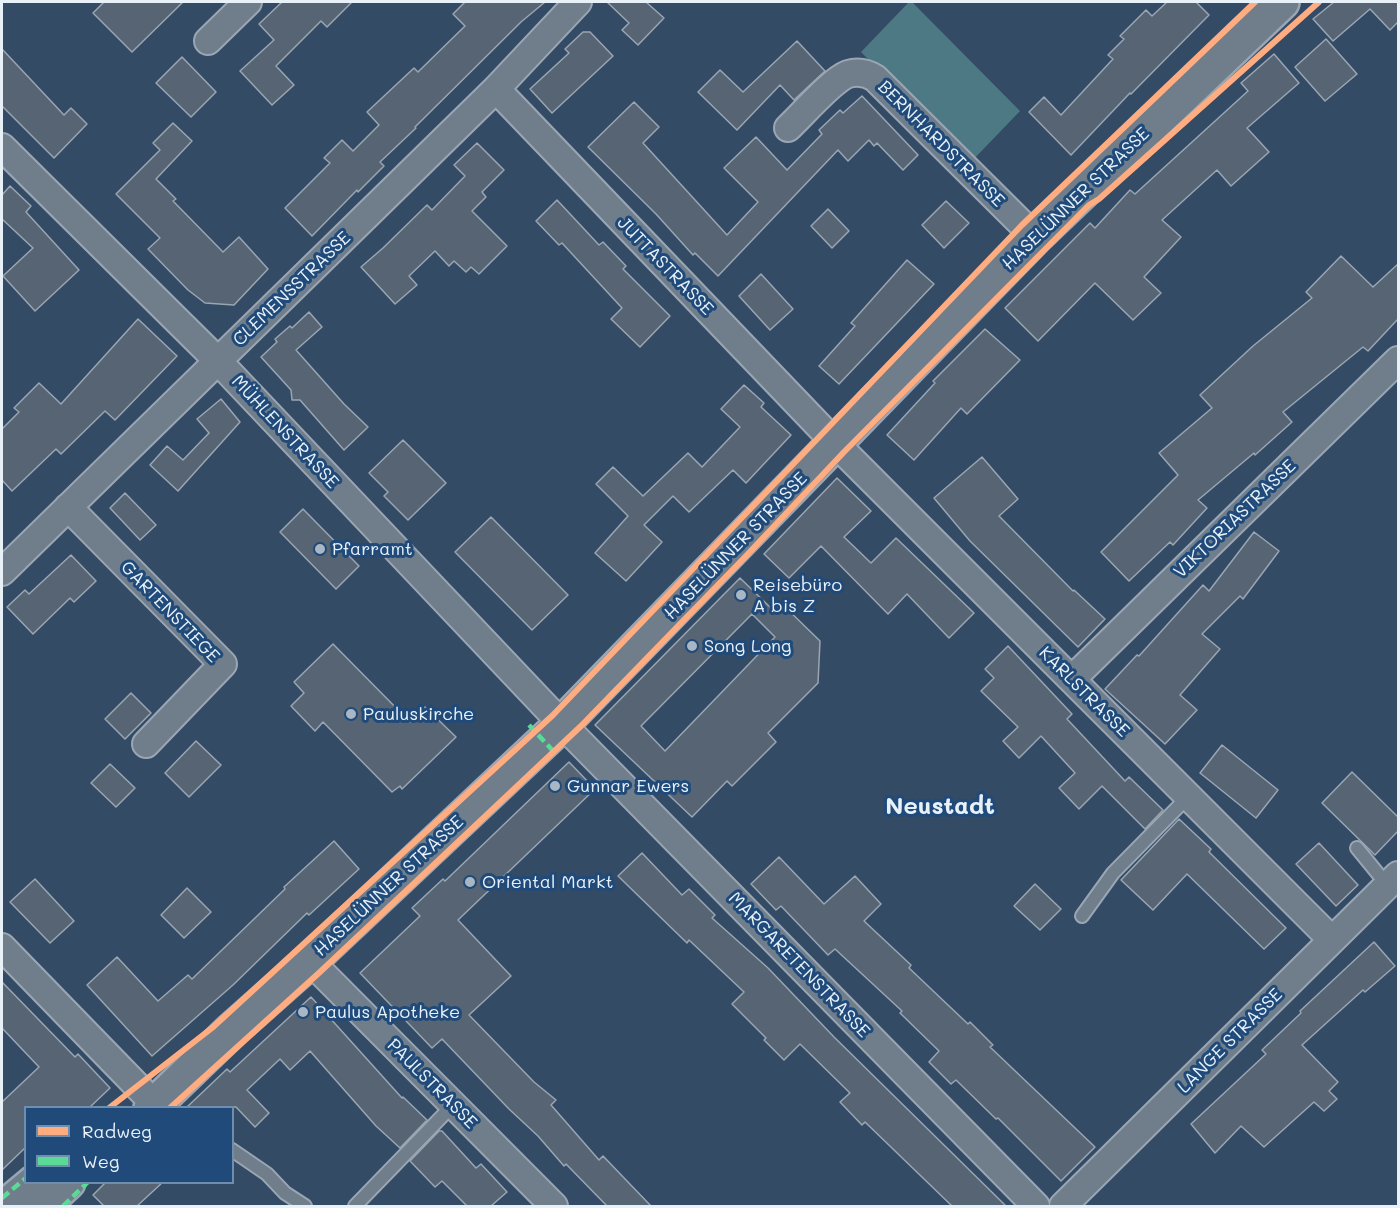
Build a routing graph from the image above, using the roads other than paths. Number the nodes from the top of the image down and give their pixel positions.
1 (248, 2) edge
2 (578, 2) edge
3 (1282, 2) edge
4 (208, 41) dead end
5 (496, 89) junction
6 (788, 128) dead end
7 (2, 147) edge
8 (1035, 237) junction
9 (1398, 360) edge
10 (218, 361) junction
11 (836, 443) junction
12 (68, 507) junction
13 (2, 572) edge
14 (1072, 679) junction
15 (562, 724) junction
16 (146, 744) dead end
17 (1190, 798) junction
18 (1357, 848) dead end
19 (1393, 880) edge
20 (1082, 916) dead end
21 (1332, 940) junction
22 (2, 947) edge
23 (310, 961) junction
24 (140, 1102) edge
25 (453, 1105) junction
26 (234, 1151) edge
27 (33, 1184) edge
28 (66, 1184) edge
29 (6, 1206) edge
30 (42, 1206) edge
31 (305, 1206) edge
32 (355, 1206) edge
33 (554, 1206) edge
34 (1036, 1206) edge
35 (1063, 1206) edge

1 - 4 street
2 - 5 street, CLEMENSSTRASSE
3 - 8 street, HASELÜNNER STRASSE
5 - 10 street, CLEMENSSTRASSE
5 - 11 street, JUTTASTRASSE
6 - 8 street, BERNHARDSTRASSE
7 - 10 street, MÜHLENSTRASSE
8 - 11 street, HASELÜNNER STRASSE
9 - 14 street, VIKTORIASTRASSE
10 - 12 street, CLEMENSSTRASSE
10 - 15 street, MÜHLENSTRASSE
11 - 14 street, KARLSTRASSE
11 - 15 street, HASELÜNNER STRASSE
12 - 13 street, CLEMENSSTRASSE
12 - 16 street, GARTENSTIEGE
14 - 17 street, KARLSTRASSE
15 - 23 street, HASELÜNNER STRASSE
15 - 34 street, MARGARETENSTRASSE
17 - 20 lane
17 - 21 street, KARLSTRASSE
18 - 19 lane
19 - 21 street, LANGE STRASSE
21 - 35 street, LANGE STRASSE
22 - 24 street
23 - 24 street, HASELÜNNER STRASSE
23 - 25 street, PAULSTRASSE
25 - 32 lane
25 - 33 street, PAULSTRASSE
26 - 31 lane
27 - 29 street
28 - 30 street

